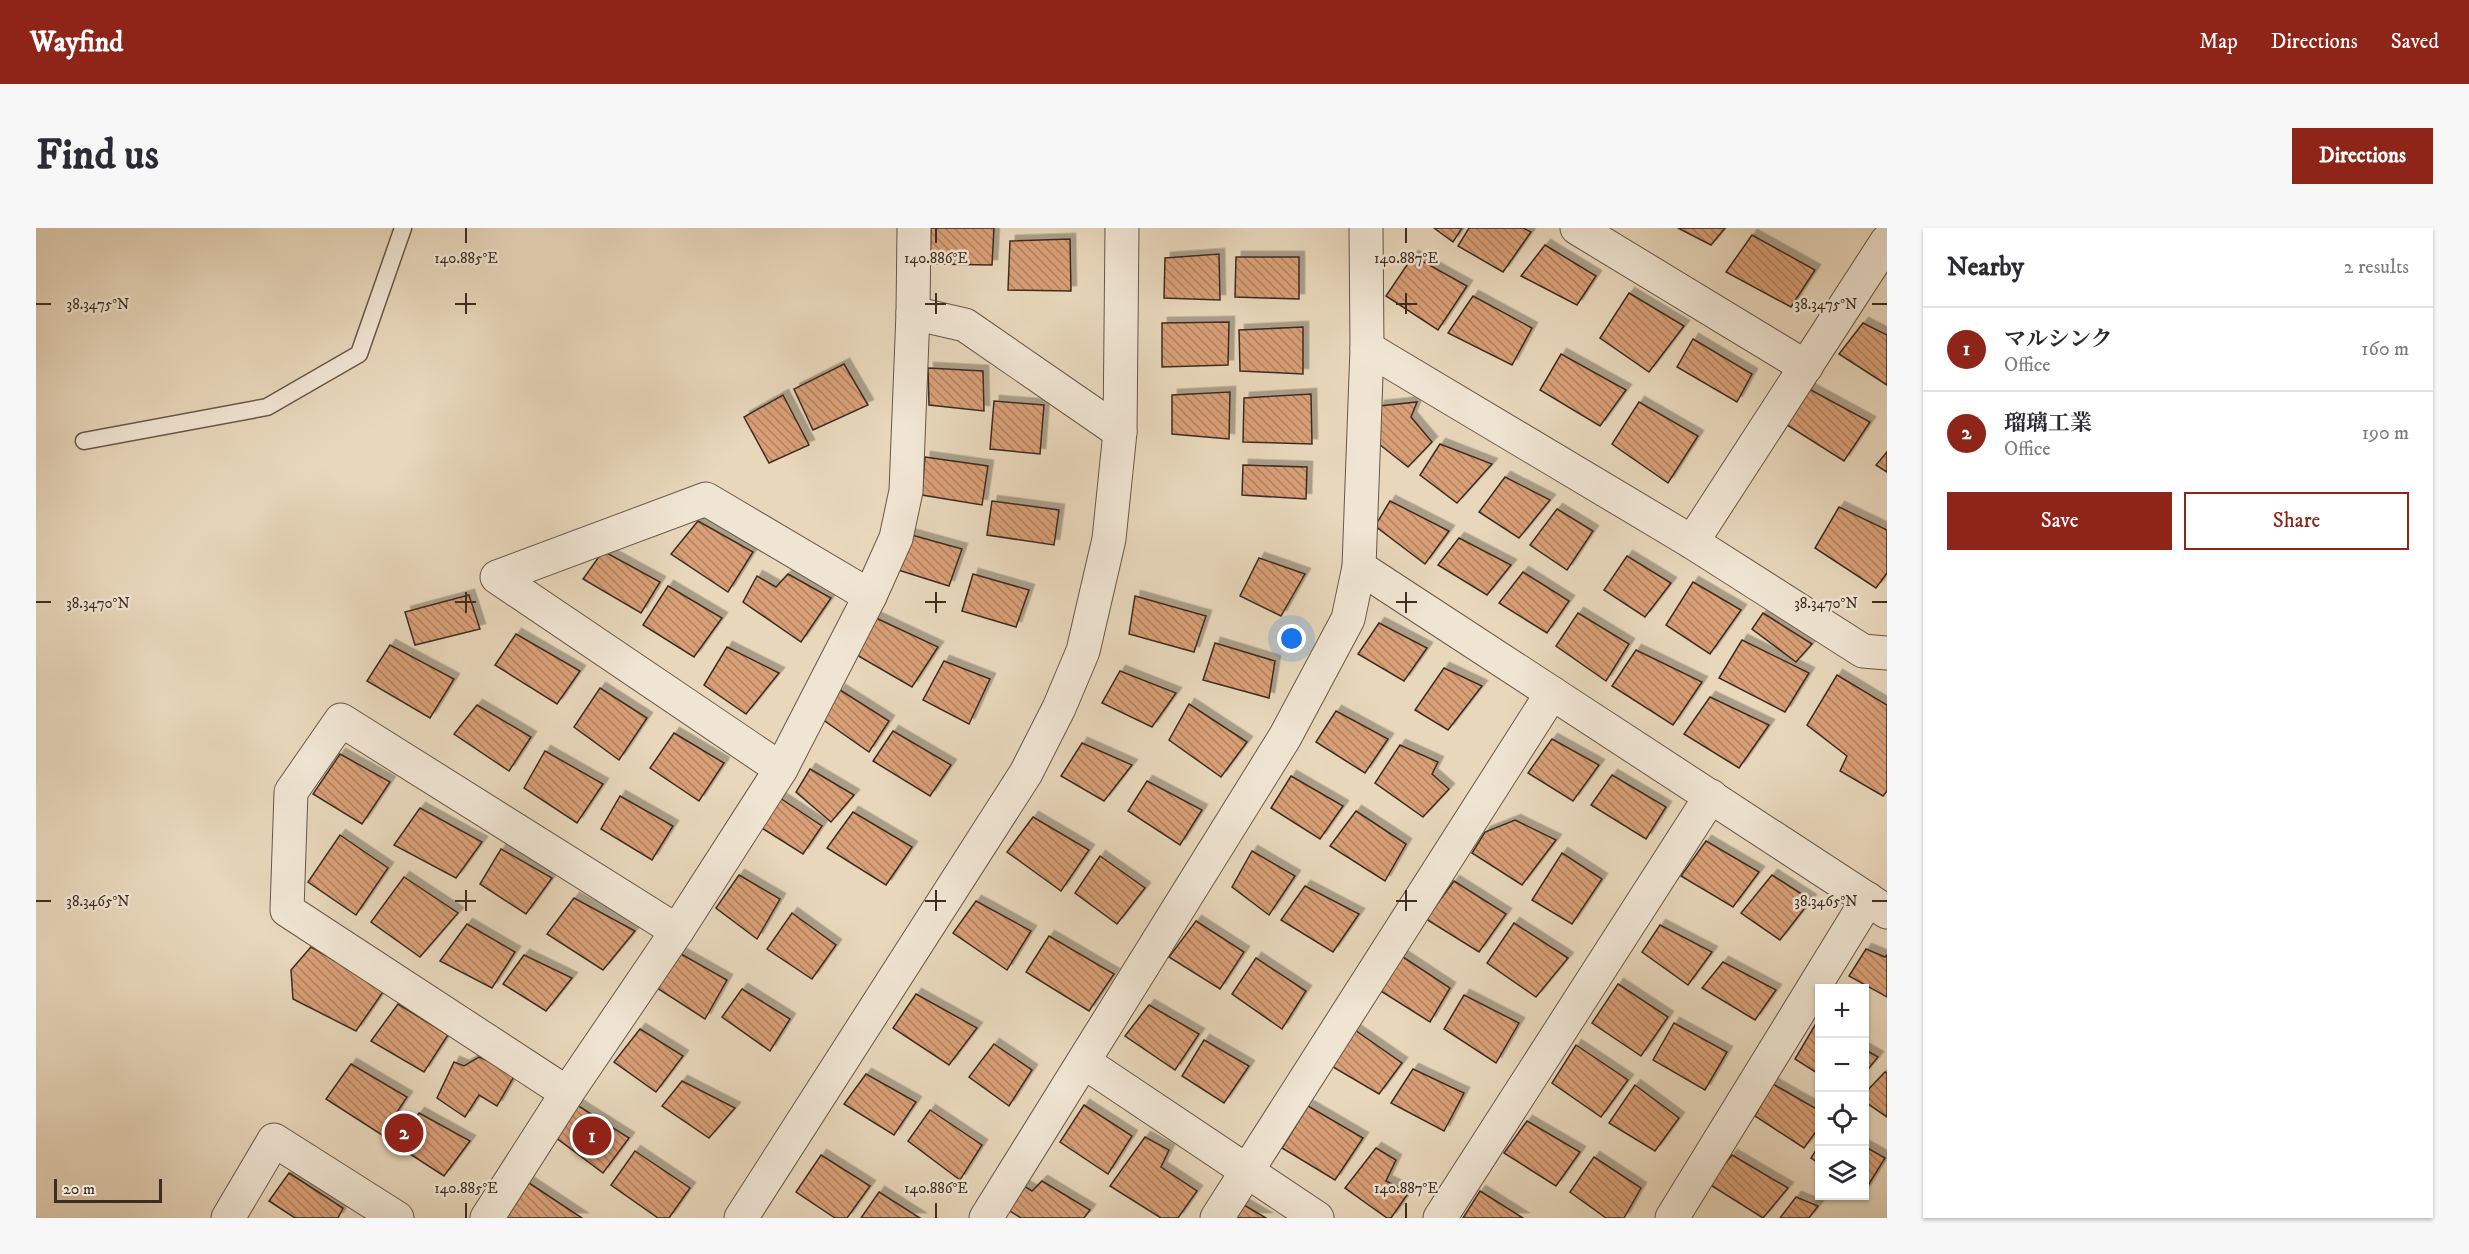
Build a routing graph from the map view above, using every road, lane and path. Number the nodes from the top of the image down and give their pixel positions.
1 (402, 228) edge
2 (914, 228) edge
3 (1122, 228) edge
4 (1366, 228) edge
5 (1577, 228) edge
6 (1887, 241) edge
7 (913, 314) junction
8 (1367, 348) junction
9 (1806, 367) junction
10 (1120, 432) junction
11 (84, 441) dead end
12 (1692, 542) junction
13 (1359, 567) junction
14 (870, 596) junction
15 (1887, 653) edge
16 (1552, 693) junction
17 (781, 769) junction
18 (1711, 796) junction
19 (1877, 905) edge
20 (677, 932) junction
21 (1084, 1062) junction
22 (567, 1093) junction
23 (1247, 1171) junction
24 (228, 1218) edge
25 (397, 1218) edge
26 (487, 1218) edge
27 (741, 1218) edge
28 (986, 1218) edge
29 (1217, 1218) edge
30 (1317, 1218) edge
31 (1440, 1218) edge
32 (1672, 1218) edge

1 - 11 lane
2 - 7 street
3 - 10 street
4 - 8 street
5 - 9 street
6 - 9 street
7 - 10 street
7 - 14 street
8 - 12 street
8 - 13 street
9 - 12 street
10 - 27 street
12 - 15 street
13 - 16 street
13 - 21 street
14 - 17 street
14 - 17 street
16 - 18 street
16 - 23 street
17 - 20 street
18 - 19 street
18 - 31 street
19 - 32 street
20 - 22 street
20 - 22 street
21 - 23 street
21 - 28 street
22 - 26 street
23 - 29 street
23 - 30 street
24 - 25 street

